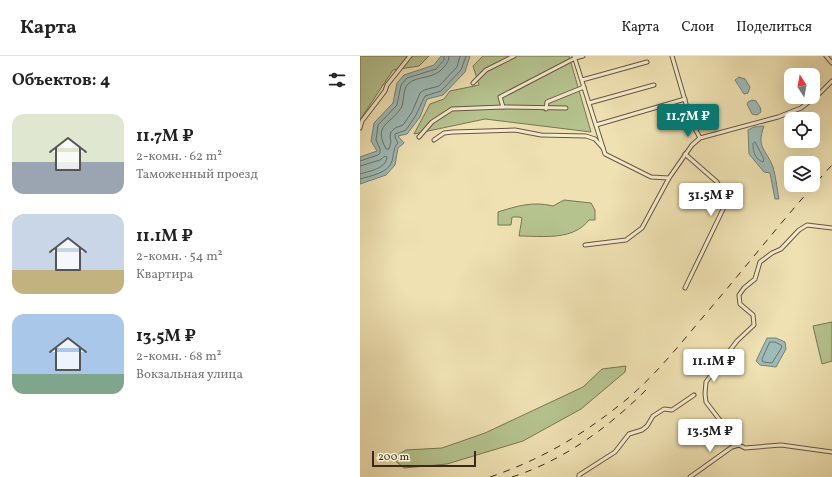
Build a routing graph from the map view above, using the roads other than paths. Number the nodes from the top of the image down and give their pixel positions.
1 (410, 56) edge
2 (514, 56) edge
3 (583, 56) edge
4 (672, 56) edge
5 (826, 56) edge
6 (575, 57) edge
7 (647, 62) dead end
8 (832, 63) edge
9 (582, 80) junction
10 (832, 81) edge
11 (473, 83) dead end
12 (654, 85) dead end
13 (584, 87) junction
14 (685, 99) junction
15 (589, 103) junction
16 (504, 107) junction
17 (566, 108) dead end
18 (546, 109) junction
19 (596, 126) junction
20 (360, 128) edge
21 (419, 137) dead end
22 (700, 138) junction
23 (434, 140) dead end
24 (603, 148) junction
25 (685, 154) junction
26 (669, 178) junction
27 (832, 228) edge
28 (585, 245) dead end
29 (685, 288) dead end
30 (694, 394) dead end
31 (739, 445) junction
32 (832, 452) edge
33 (579, 477) edge
34 (690, 477) edge

1 - 20 street
2 - 11 street
3 - 6 street
4 - 14 street
5 - 8 street
6 - 9 street
6 - 16 street
7 - 9 street
9 - 13 street
10 - 22 street
12 - 15 street
13 - 15 street
13 - 18 street
14 - 19 street
14 - 22 street
15 - 19 street
16 - 18 street
16 - 21 street
17 - 18 street
19 - 24 street
22 - 25 street
23 - 24 street
24 - 26 street
25 - 26 street
25 - 29 street
26 - 28 street
27 - 31 street
30 - 33 street
31 - 32 street
31 - 34 street

